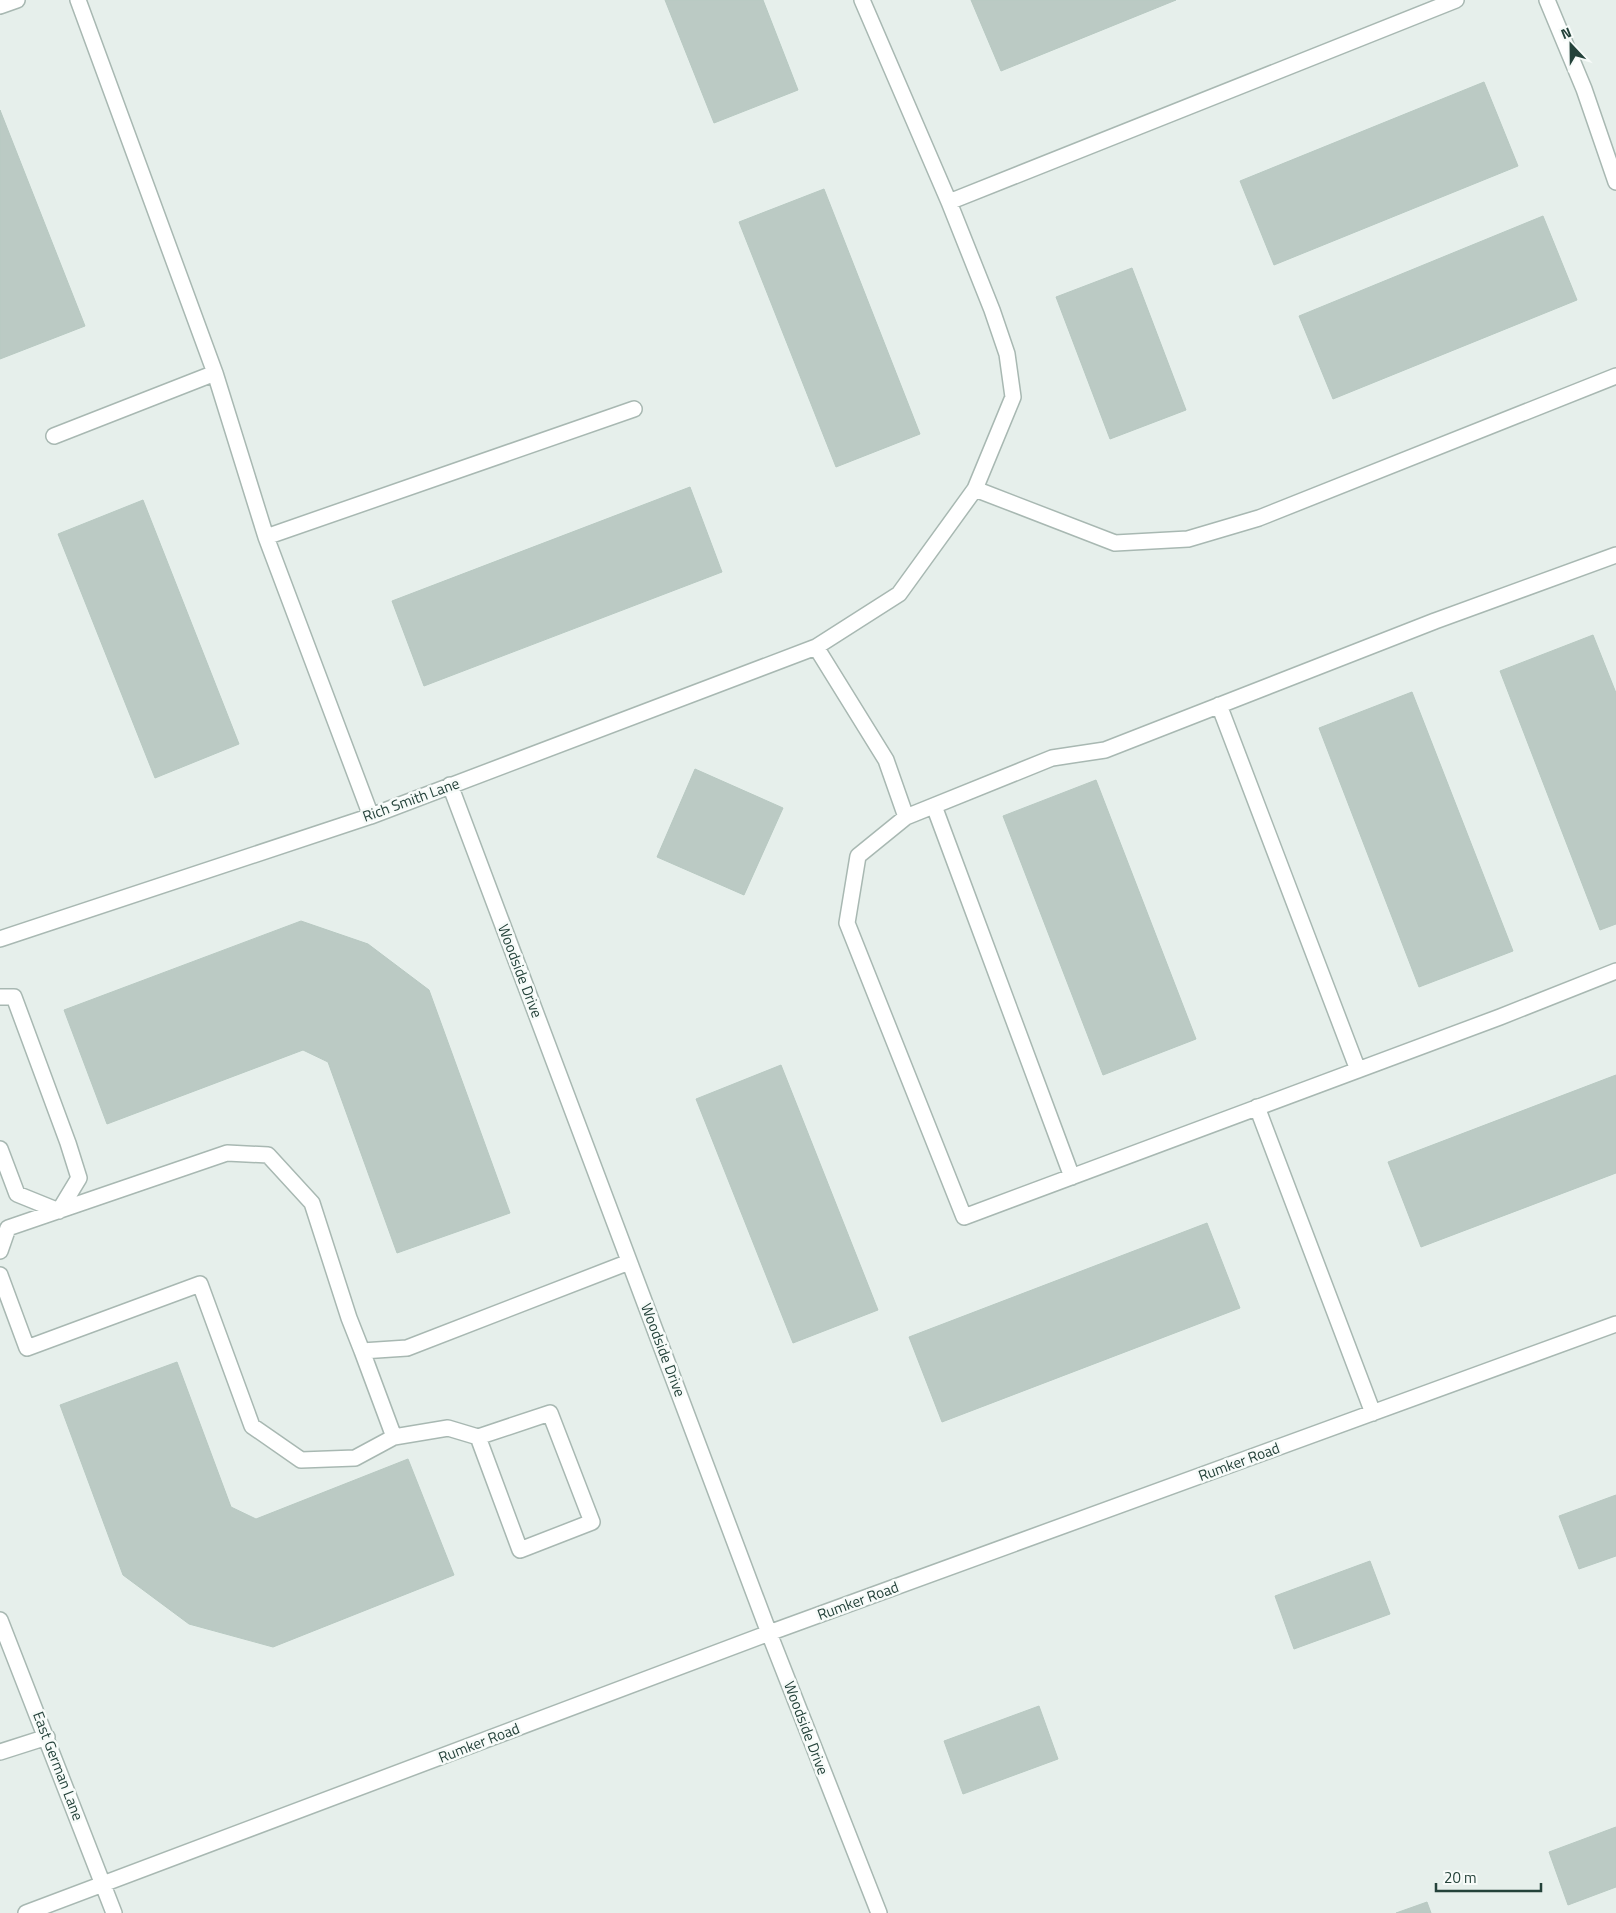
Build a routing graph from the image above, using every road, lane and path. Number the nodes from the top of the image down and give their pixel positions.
1 (17, 0) edge
2 (78, 0) edge
3 (862, 0) edge
4 (1456, 0) edge
5 (1547, 0) edge
6 (0, 6) edge
7 (1616, 182) edge
8 (949, 202) junction
9 (215, 373) junction
10 (1616, 376) edge
11 (634, 409) dead end
12 (54, 436) dead end
13 (975, 489) junction
14 (266, 537) junction
15 (1616, 555) edge
16 (816, 647) junction
17 (1219, 706) junction
18 (450, 785) junction
19 (934, 806) junction
20 (371, 816) junction
21 (906, 818) junction
22 (0, 939) edge
23 (1616, 971) edge
24 (0, 997) edge
25 (1358, 1070) junction
26 (1257, 1107) junction
27 (0, 1149) edge
28 (1072, 1177) junction
29 (59, 1211) junction
30 (0, 1251) edge
31 (629, 1262) junction
32 (0, 1275) edge
33 (1616, 1324) edge
34 (362, 1351) junction
35 (1373, 1413) junction
36 (394, 1437) junction
37 (478, 1437) junction
38 (0, 1620) edge
39 (769, 1633) junction
40 (47, 1737) junction
41 (0, 1752) edge
42 (104, 1885) junction
43 (26, 1913) edge
44 (114, 1913) edge
45 (879, 1913) edge

1 - 6 street
2 - 9 street
3 - 8 street, Rich Smith Lane
4 - 8 street
5 - 7 street
8 - 13 street, Rich Smith Lane
9 - 12 street
9 - 14 street
10 - 13 street
11 - 14 street
13 - 16 street, Rich Smith Lane
14 - 20 street
15 - 17 street
16 - 18 street, Rich Smith Lane
16 - 21 street
17 - 19 street
17 - 25 street
18 - 20 street, Rich Smith Lane
18 - 31 street, Woodside Drive
19 - 21 street
19 - 28 street
20 - 22 street, Rich Smith Lane
21 - 28 street
23 - 25 street
24 - 29 street
25 - 26 street
26 - 28 street
26 - 35 street
27 - 29 street
29 - 30 street
29 - 34 street
31 - 34 street
31 - 39 street, Woodside Drive
32 - 36 street
33 - 35 street, Rumker Road
34 - 36 street
35 - 39 street, Rumker Road
36 - 37 street
37 - 37 street
38 - 40 street, East German Lane
39 - 42 street, Rumker Road
39 - 45 street, Woodside Drive
40 - 41 street
40 - 42 street, East German Lane
42 - 43 street, Rumker Road
42 - 44 street, East German Lane

